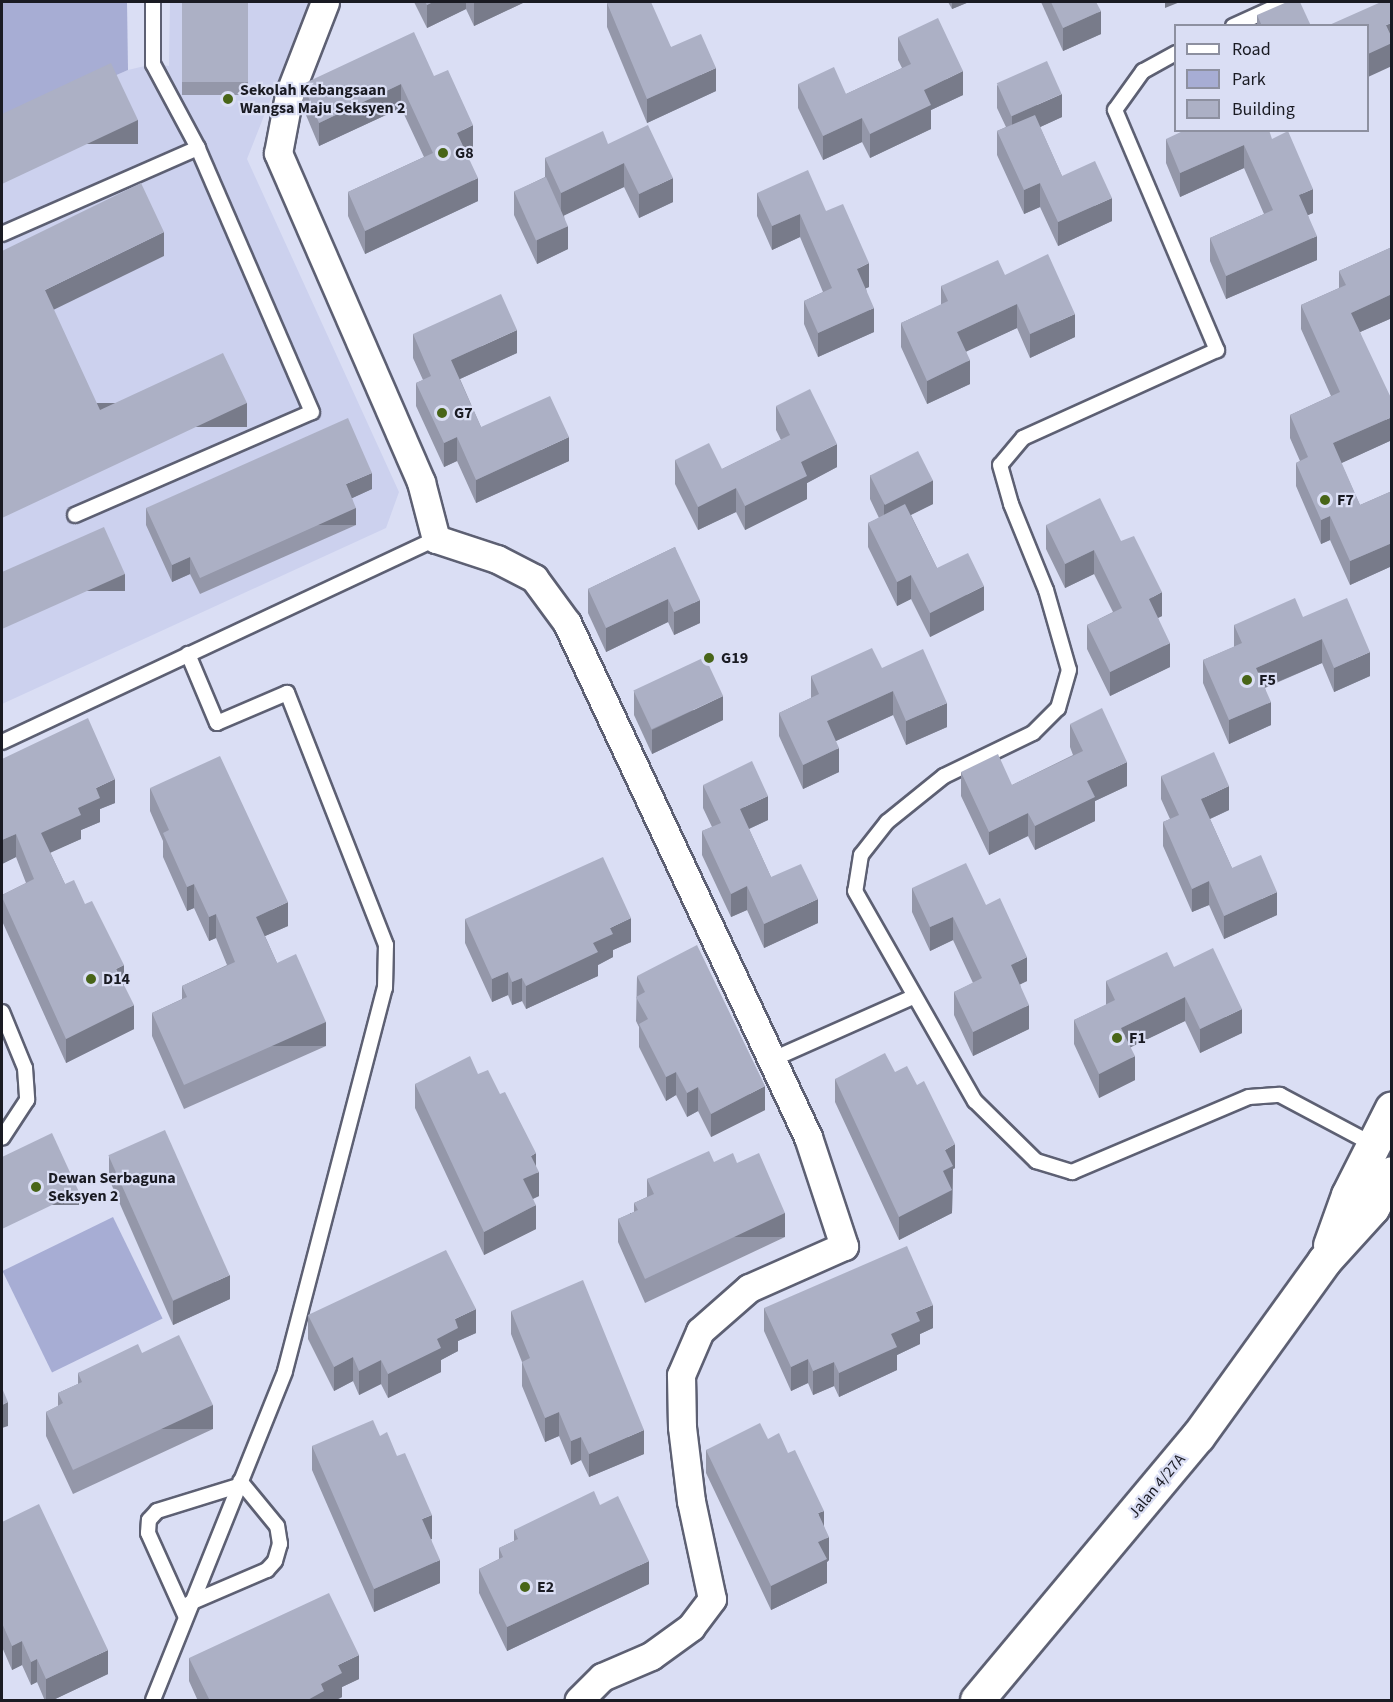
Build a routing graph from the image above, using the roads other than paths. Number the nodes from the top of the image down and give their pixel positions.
1 (153, 2) edge
2 (325, 2) edge
3 (1286, 2) edge
4 (1237, 24) edge
5 (1174, 54) edge
6 (198, 148) junction
7 (2, 234) edge
8 (75, 515) edge
9 (436, 539) junction
10 (188, 654) junction
11 (2, 741) edge
12 (913, 997) junction
13 (2, 1012) edge
14 (771, 1060) junction
15 (1392, 1108) edge
16 (2, 1138) edge
17 (1374, 1145) junction
18 (1392, 1173) edge
19 (1324, 1261) junction
20 (239, 1483) junction
21 (187, 1609) junction
22 (153, 1701) edge
23 (579, 1701) edge
24 (977, 1701) edge

1 - 6 lane
2 - 9 street
3 - 4 lane
5 - 12 lane
6 - 7 lane
6 - 8 lane
9 - 10 lane
9 - 14 street
10 - 11 lane
10 - 20 lane
12 - 14 lane
12 - 17 lane
13 - 16 lane
14 - 23 street
15 - 17 street, Jalan 4/27A
17 - 19 street, Jalan 4/27A
18 - 19 street, Jalan 4/27A
19 - 24 street, Jalan 4/27A
20 - 21 lane
20 - 21 lane
20 - 21 lane
21 - 22 lane

